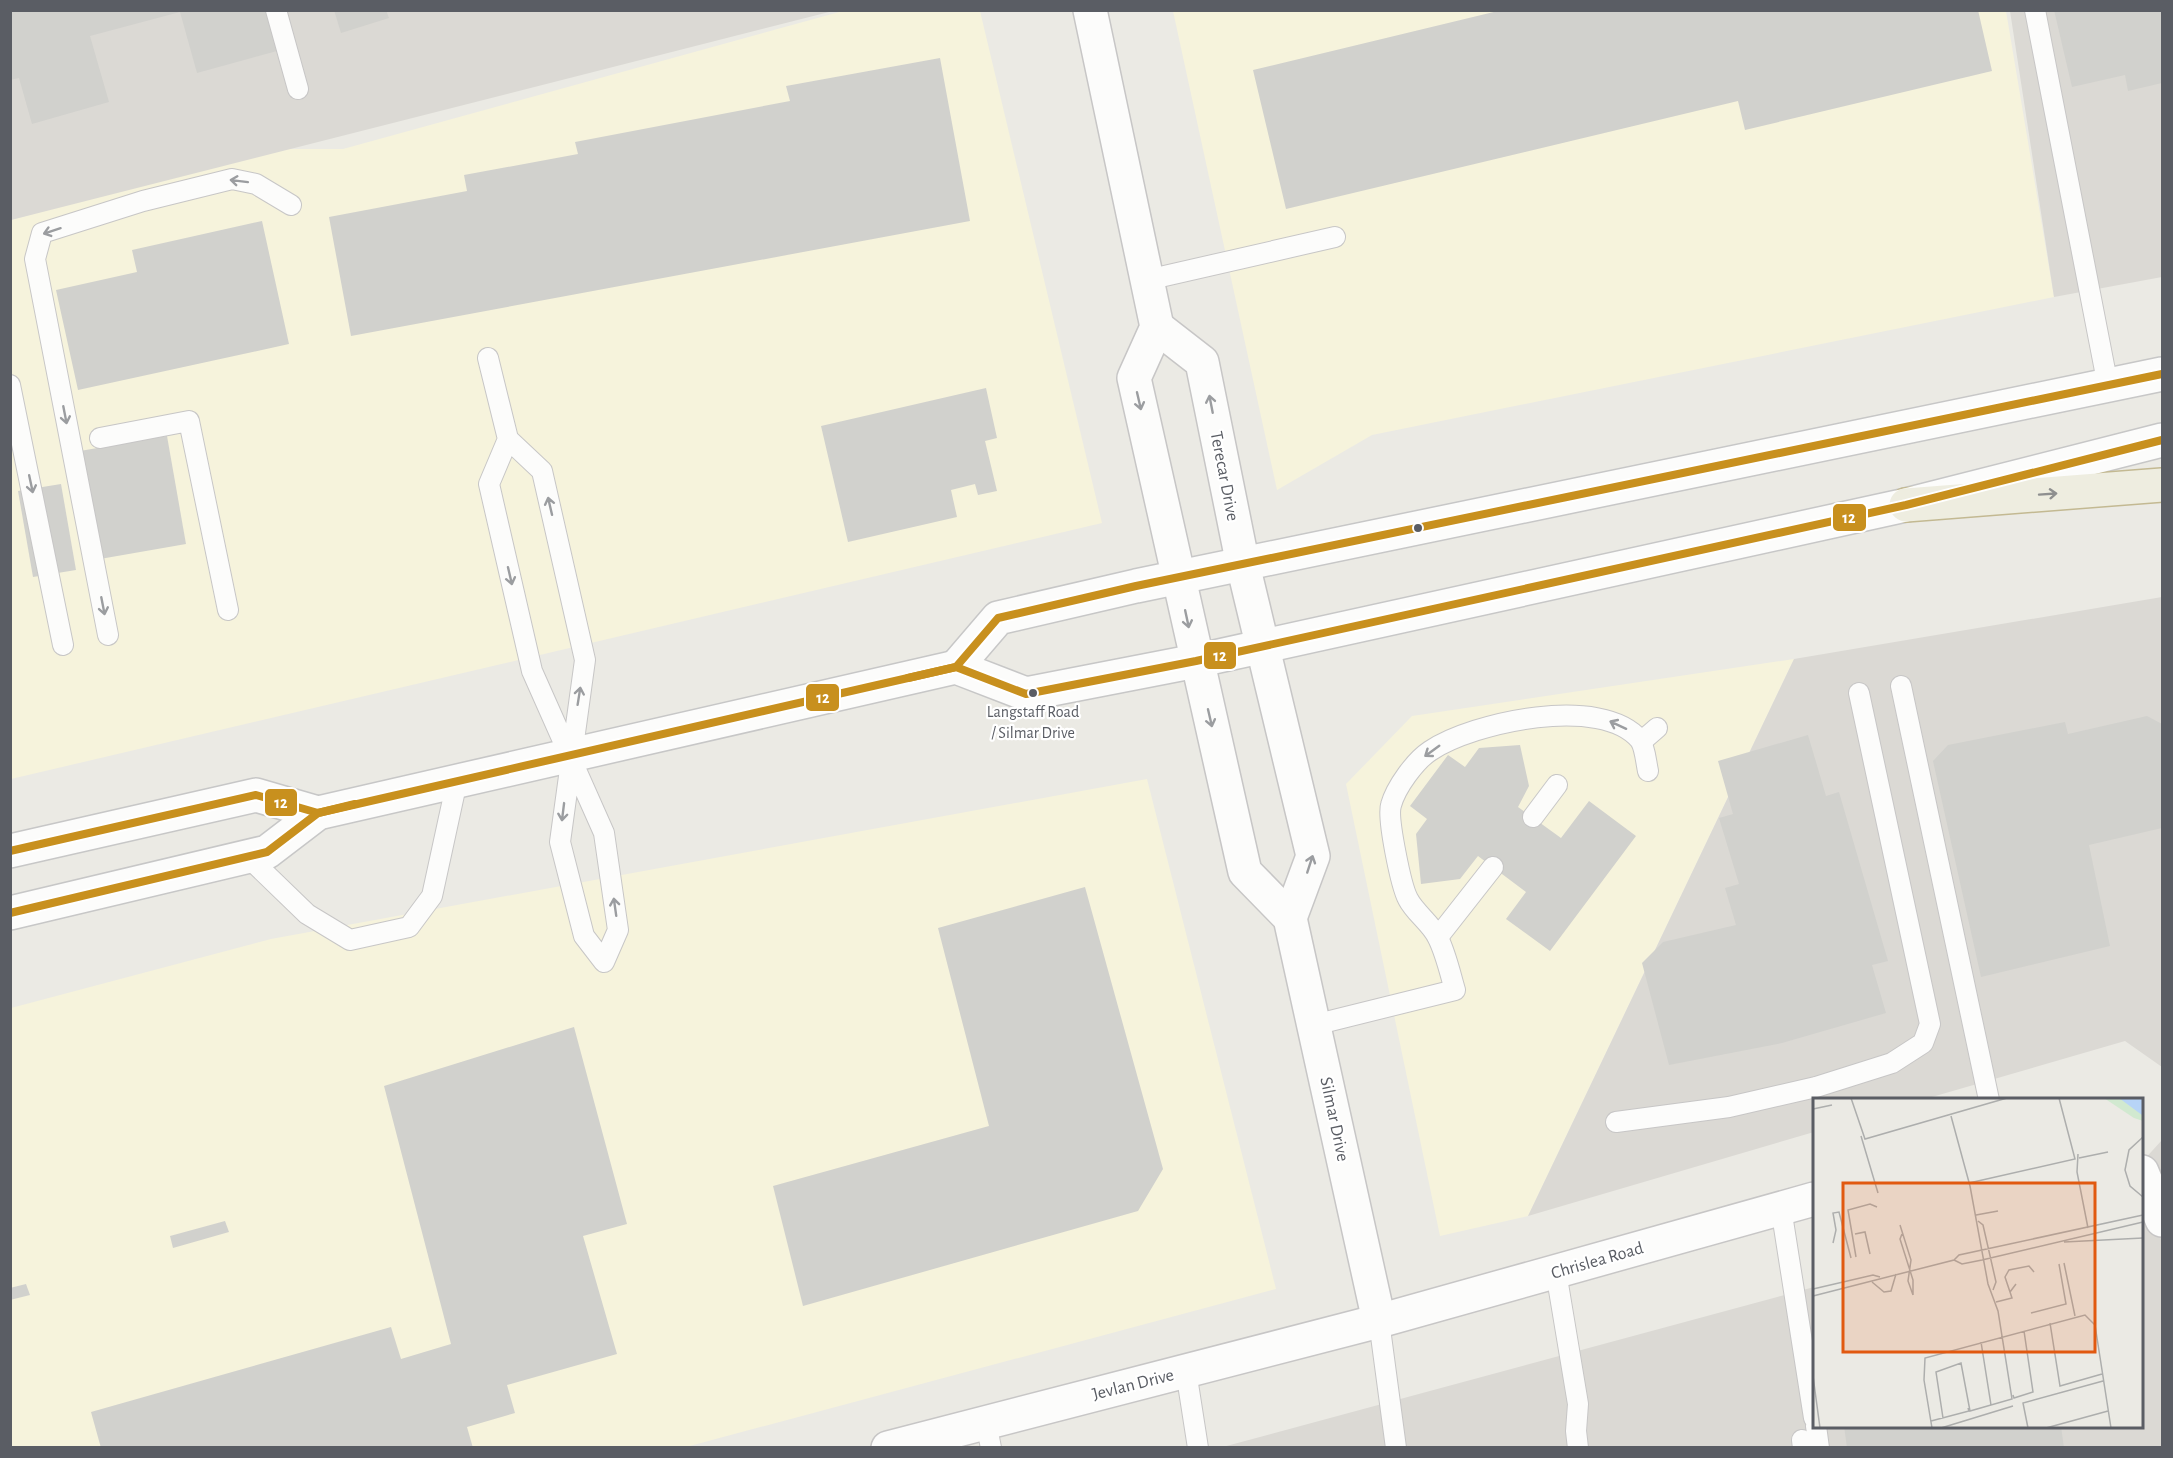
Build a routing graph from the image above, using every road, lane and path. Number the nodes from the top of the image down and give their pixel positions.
1 (276, 10) edge
2 (1090, 10) edge
3 (2035, 10) edge
4 (298, 89) dead end
5 (291, 205) dead end
6 (1335, 237) dead end
7 (1147, 280) junction
8 (1157, 327) junction
9 (488, 358) dead end
10 (2163, 374) edge
11 (10, 385) edge
12 (2108, 386) junction
13 (100, 438) dead end
14 (508, 439) junction
15 (2163, 440) edge
16 (2163, 485) edge
17 (1906, 505) junction
18 (1243, 565) junction
19 (1178, 578) junction
20 (228, 610) dead end
21 (108, 635) dead end
22 (63, 645) dead end
23 (1263, 645) junction
24 (1196, 661) junction
25 (956, 667) junction
26 (1901, 686) dead end
27 (1859, 693) dead end
28 (1657, 728) dead end
29 (1642, 741) junction
30 (570, 754) junction
31 (1647, 771) dead end
32 (457, 781) junction
33 (1557, 785) dead end
34 (318, 813) junction
35 (1533, 817) dead end
36 (10, 851) edge
37 (247, 856) junction
38 (1493, 867) dead end
39 (10, 913) edge
40 (1290, 918) junction
41 (1438, 937) junction
42 (1314, 1024) junction
43 (1989, 1098) edge
44 (1616, 1122) dead end
45 (2143, 1174) edge
46 (1813, 1200) edge
47 (1781, 1208) junction
48 (2163, 1220) edge
49 (1556, 1272) junction
50 (1379, 1321) junction
51 (1186, 1371) junction
52 (1813, 1406) edge
53 (988, 1435) edge
54 (1398, 1445) edge
55 (888, 1448) edge
56 (1198, 1448) edge
57 (1578, 1448) edge

1 - 4 lane
2 - 7 main road
3 - 12 lane
5 -> 21 lane
6 - 7 lane
7 - 8 main road
18 -> 8 main road, Terecar Drive
8 -> 19 main road
9 - 14 lane
10 - 12 main road
11 -> 22 lane
12 - 18 main road
13 - 20 lane
14 -> 30 lane
30 -> 14 lane
15 - 17 main road
17 -> 16 highway
17 - 23 main road
18 - 19 main road
18 - 23 main road, Terecar Drive
19 -> 24 main road
19 - 25 main road
23 - 24 main road
40 -> 23 main road
24 - 25 main road
24 -> 40 main road
25 - 30 main road
26 - 43 lane
27 - 44 lane
28 - 29 lane
29 - 31 lane
29 -> 41 lane
30 -> 30 lane
30 - 32 main road
32 - 34 main road
32 - 37 lane
33 - 35 lane
34 - 36 main road
34 - 37 main road
37 - 39 main road
38 - 41 lane
40 - 42 main road, Silmar Drive
41 - 42 lane
42 - 50 main road, Silmar Drive
45 - 48 main road
46 - 47 main road, Chrislea Road
47 - 49 main road, Chrislea Road
47 - 52 lane
49 - 50 main road, Chrislea Road
49 - 57 lane
50 - 51 main road, Jevlan Drive
50 - 54 lane
51 - 53 main road, Jevlan Drive
51 - 56 lane
53 - 55 main road, Jevlan Drive

